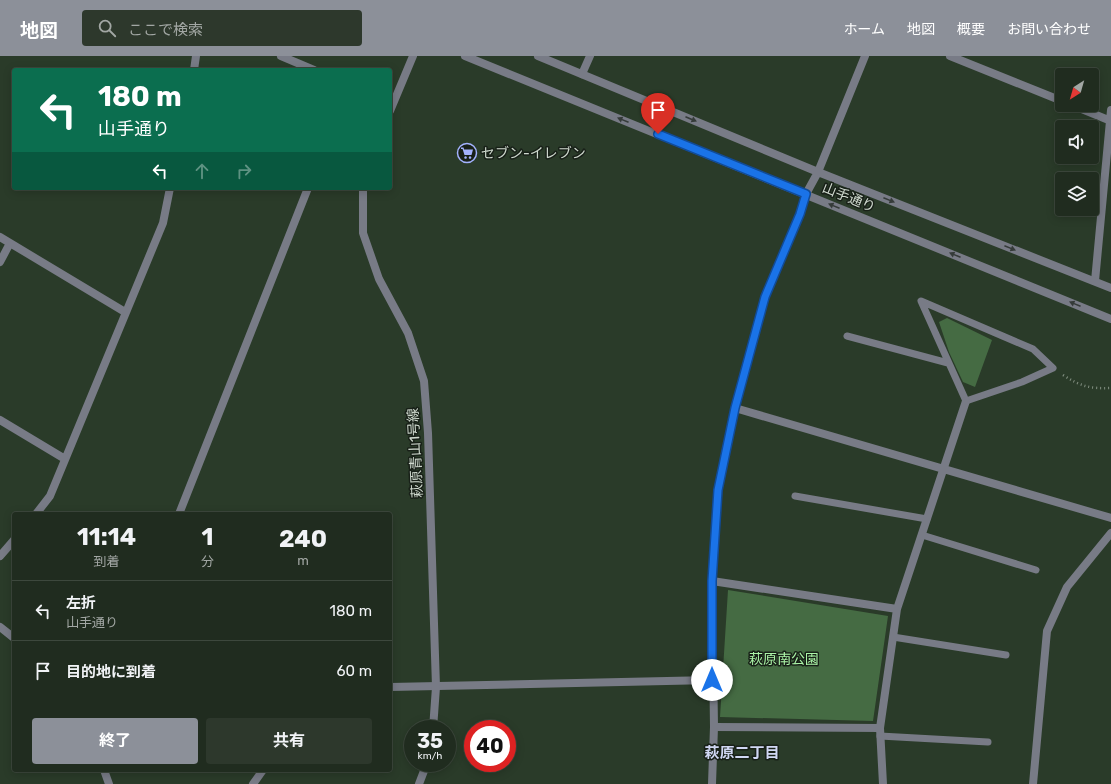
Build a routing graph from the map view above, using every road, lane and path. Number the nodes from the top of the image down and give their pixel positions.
1 (196, 56) edge
2 (281, 56) edge
3 (413, 56) edge
4 (465, 56) edge
5 (538, 56) edge
6 (590, 56) edge
7 (865, 56) edge
8 (950, 56) edge
9 (194, 68) edge
10 (309, 68) edge
11 (582, 74) junction
12 (1055, 98) edge
13 (392, 106) edge
14 (1111, 110) edge
15 (1090, 112) edge
16 (1110, 120) edge
17 (818, 172) junction
18 (170, 190) edge
19 (307, 190) edge
20 (363, 190) edge
21 (806, 194) junction
22 (0, 237) edge
23 (10, 242) junction
24 (0, 262) edge
25 (1095, 282) junction
26 (1111, 288) edge
27 (125, 312) junction
28 (1111, 319) edge
29 (847, 336) dead end
30 (948, 363) junction
31 (1053, 368) junction
32 (1111, 388) edge
33 (966, 401) junction
34 (735, 408) junction
35 (0, 420) edge
36 (65, 459) junction
37 (944, 468) junction
38 (795, 496) dead end
39 (38, 512) edge
40 (180, 512) edge
41 (928, 518) junction
42 (1111, 518) edge
43 (1111, 533) edge
44 (922, 535) junction
45 (12, 542) edge
46 (0, 556) edge
47 (1036, 570) dead end
48 (712, 581) junction
49 (897, 609) junction
50 (0, 627) edge
51 (12, 636) edge
52 (893, 637) junction
53 (1006, 655) dead end
54 (712, 680) junction
55 (392, 687) edge
56 (436, 687) junction
57 (434, 720) edge
58 (714, 727) junction
59 (880, 732) junction
60 (988, 742) dead end
61 (105, 772) edge
62 (262, 772) edge
63 (424, 772) edge
64 (109, 784) edge
65 (253, 784) edge
66 (419, 784) edge
67 (712, 784) edge
68 (883, 784) edge
69 (1033, 784) edge

1 - 9 street
2 - 10 street
3 - 13 street
21 -> 4 street, 山手通り
5 - 11 street, 山手通り
6 - 11 street
7 - 17 street
8 - 12 street
11 -> 17 street, 山手通り
14 - 16 street
15 - 16 street
16 - 25 street
17 - 21 street
17 -> 25 street, 山手通り
18 - 27 street
19 - 40 street
20 - 56 street, 萩原青山1号線
28 -> 21 street, 山手通り
21 - 34 street
22 - 23 street
23 - 24 street
23 - 27 street
25 - 26 street, 山手通り
27 - 36 street
29 - 30 lane
30 - 31 lane
30 - 33 lane
31 - 32 path
31 - 33 lane
33 - 37 street
34 - 37 street
34 - 48 street
35 - 36 street
36 - 39 street
37 - 41 street
37 - 42 street
38 - 41 lane
41 - 44 street
43 - 69 street
44 - 47 lane
44 - 49 street
45 - 46 street
48 - 49 street
48 - 54 street
49 - 52 street
50 - 51 street
52 - 53 lane
52 - 59 street
54 - 56 street
54 - 58 street
55 - 56 street
56 - 57 street, 萩原青山1号線
58 - 59 street
58 - 67 street
59 - 60 lane
59 - 68 street
61 - 64 street
62 - 65 street
63 - 66 street

